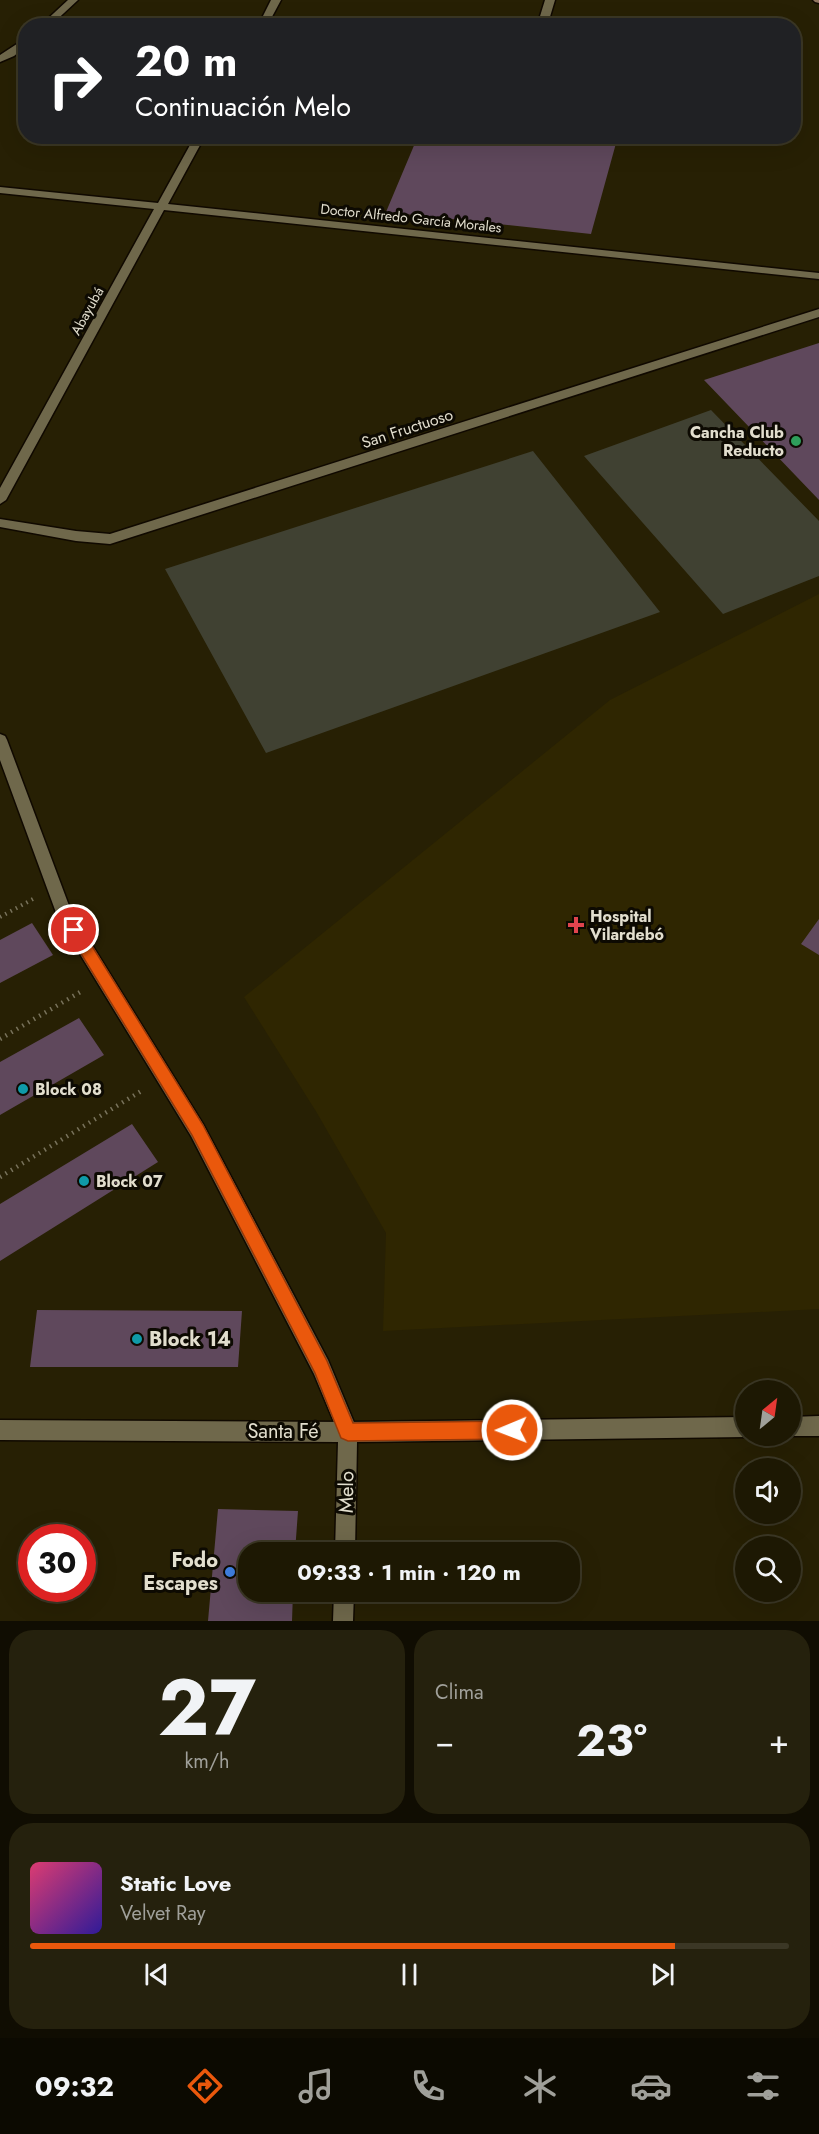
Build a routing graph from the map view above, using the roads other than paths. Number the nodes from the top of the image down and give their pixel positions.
1 (73, 0) edge
2 (276, 0) edge
3 (550, 0) edge
4 (53, 18) edge
5 (266, 18) edge
6 (544, 18) edge
7 (18, 48) edge
8 (0, 59) edge
9 (196, 144) edge
10 (0, 190) edge
11 (161, 206) junction
12 (819, 276) edge
13 (819, 313) edge
14 (0, 500) edge
15 (0, 523) edge
16 (0, 740) edge
17 (819, 1426) edge
18 (735, 1427) edge
19 (801, 1427) edge
20 (0, 1430) edge
21 (348, 1432) junction
22 (345, 1542) edge
23 (344, 1602) edge
24 (343, 1621) edge

1 - 4 street
2 - 5 street
3 - 6 street
7 - 8 street
9 - 11 street, Abayubá
10 - 11 street, Doctor Alfredo García Morales
11 - 12 street, Doctor Alfredo García Morales
11 - 14 street, Abayubá
13 - 15 street, San Fructuoso
16 - 21 street
17 - 19 street
18 - 21 street, Santa Fé
20 - 21 street, Santa Fé
21 - 22 street, Melo
23 - 24 street

